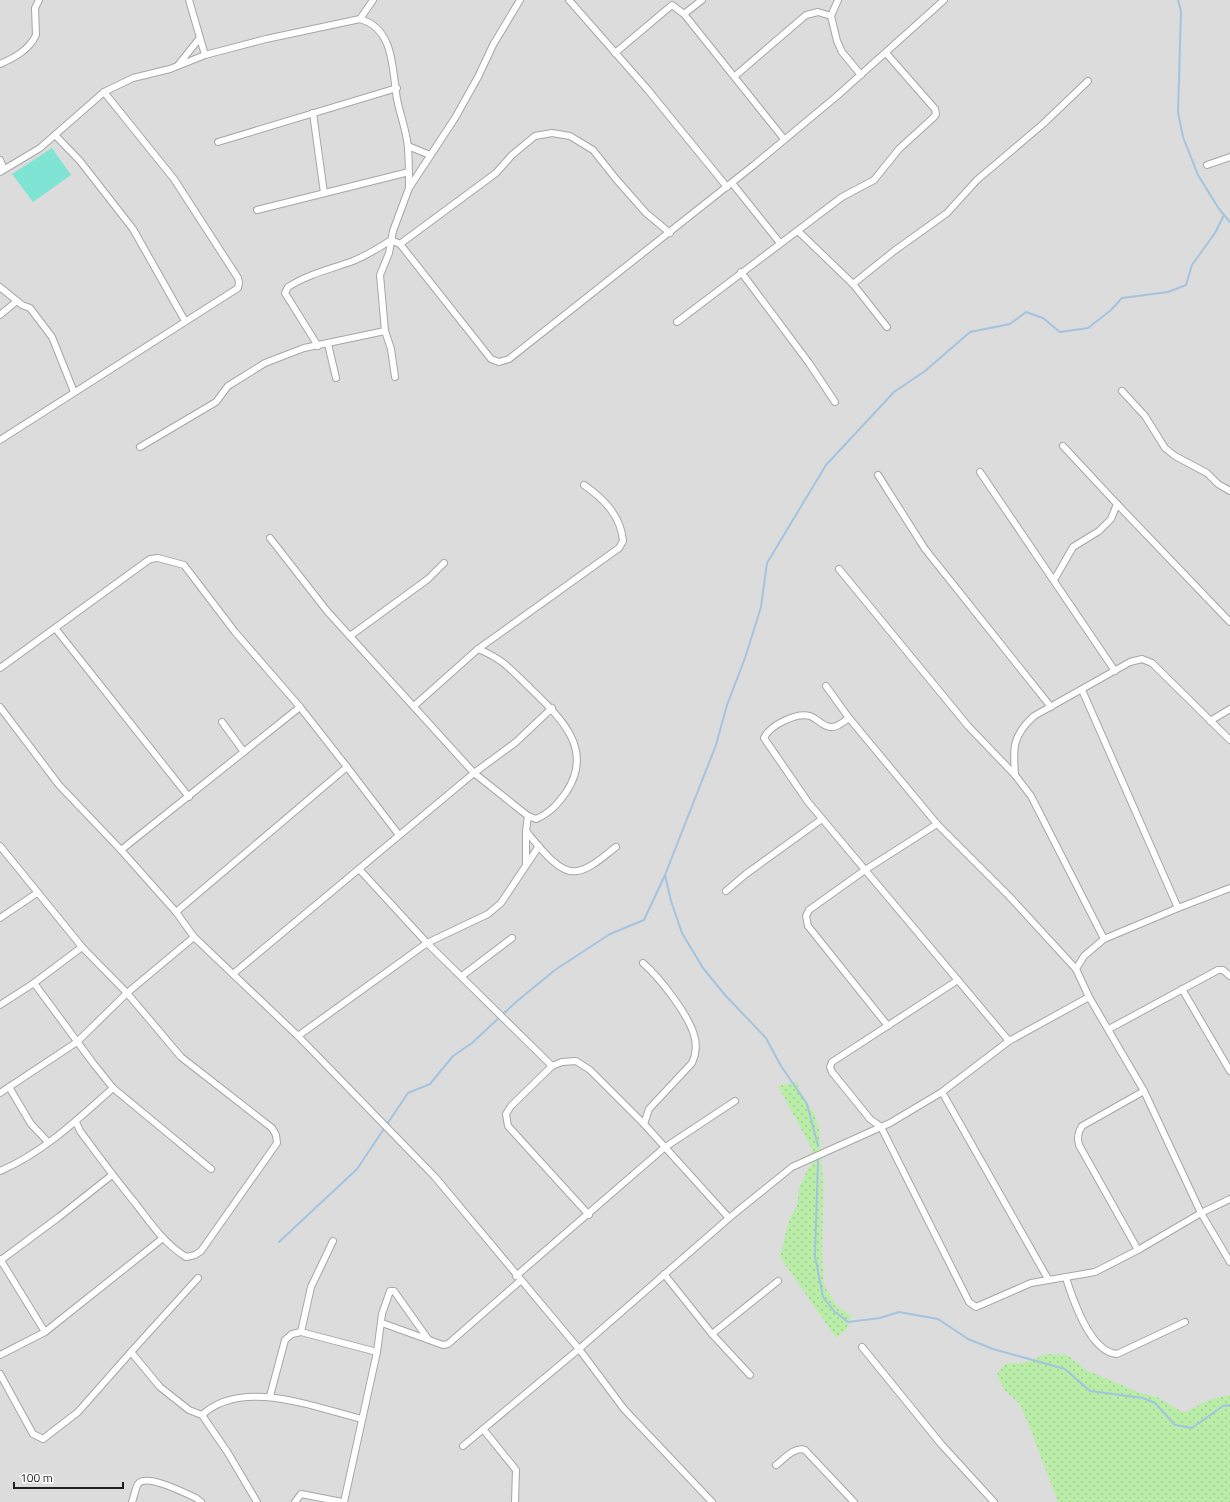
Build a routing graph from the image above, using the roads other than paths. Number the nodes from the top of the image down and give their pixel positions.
1 (38, 0) edge
2 (188, 0) edge
3 (373, 0) edge
4 (520, 0) edge
5 (569, 0) edge
6 (702, 0) edge
7 (838, 0) edge
8 (944, 0) edge
9 (670, 2) edge
10 (684, 14) junction
11 (831, 16) junction
12 (360, 19) junction
13 (199, 39) junction
14 (615, 53) junction
15 (886, 53) junction
16 (205, 55) junction
17 (0, 64) edge
18 (178, 65) junction
19 (861, 75) junction
20 (735, 76) junction
21 (1088, 82) dead end
22 (397, 88) junction
23 (104, 92) junction
24 (313, 113) junction
25 (55, 135) junction
26 (784, 139) junction
27 (218, 142) dead end
28 (408, 146) junction
29 (430, 155) junction
30 (1230, 157) edge
31 (0, 160) edge
32 (1207, 165) dead end
33 (2, 171) edge
34 (409, 172) junction
35 (729, 185) junction
36 (409, 188) junction
37 (324, 193) junction
38 (257, 210) dead end
39 (798, 231) junction
40 (670, 233) junction
41 (391, 240) junction
42 (780, 243) junction
43 (400, 244) junction
44 (741, 272) junction
45 (853, 284) junction
46 (0, 287) edge
47 (17, 301) junction
48 (0, 315) edge
49 (185, 321) junction
50 (677, 322) dead end
51 (887, 327) dead end
52 (385, 331) junction
53 (328, 344) junction
54 (318, 346) junction
55 (394, 377) dead end
56 (336, 378) dead end
57 (1122, 391) dead end
58 (74, 392) junction
59 (835, 402) dead end
60 (0, 440) edge
61 (1063, 446) dead end
62 (140, 447) dead end
63 (980, 472) dead end
64 (878, 475) dead end
65 (584, 485) dead end
66 (1230, 491) edge
67 (1116, 504) junction
68 (270, 538) dead end
69 (444, 563) dead end
70 (838, 569) dead end
71 (1054, 580) junction
72 (1229, 619) edge
73 (55, 628) junction
74 (350, 636) junction
75 (478, 649) junction
76 (0, 668) edge
77 (1115, 671) junction
78 (826, 686) dead end
79 (1082, 690) junction
80 (414, 706) junction
81 (0, 707) edge
82 (300, 707) junction
83 (1051, 707) junction
84 (552, 708) junction
85 (1230, 708) edge
86 (849, 718) junction
87 (1210, 721) junction
88 (222, 722) dead end
89 (1230, 740) edge
90 (244, 752) junction
91 (347, 767) junction
92 (474, 773) junction
93 (1015, 775) junction
94 (189, 797) junction
95 (528, 816) junction
96 (822, 819) junction
97 (937, 824) junction
98 (526, 831) junction
99 (399, 835) junction
100 (0, 846) edge
101 (539, 846) junction
102 (616, 847) dead end
103 (121, 850) junction
104 (526, 863) junction
105 (359, 869) junction
106 (865, 870) junction
107 (1230, 888) edge
108 (726, 891) dead end
109 (37, 893) junction
110 (1178, 908) junction
111 (176, 912) junction
112 (0, 918) edge
113 (194, 937) junction
114 (512, 938) dead end
115 (1104, 939) junction
116 (427, 943) junction
117 (82, 947) junction
118 (643, 964) dead end
119 (1076, 969) junction
120 (233, 974) junction
121 (462, 976) junction
122 (1230, 976) edge
123 (958, 980) junction
124 (34, 983) junction
125 (1182, 989) junction
126 (127, 993) junction
127 (1090, 998) junction
128 (0, 1005) edge
129 (888, 1026) junction
130 (1109, 1029) junction
131 (298, 1036) junction
132 (1009, 1041) junction
133 (77, 1042) junction
134 (552, 1066) junction
135 (1230, 1071) edge
136 (9, 1087) junction
137 (113, 1088) junction
138 (1144, 1091) junction
139 (942, 1092) junction
140 (0, 1093) edge
141 (735, 1101) dead end
142 (76, 1122) junction
143 (644, 1124) junction
144 (881, 1127) junction
145 (48, 1142) junction
146 (664, 1148) junction
147 (211, 1169) dead end
148 (0, 1171) edge
149 (112, 1174) junction
150 (1230, 1199) edge
151 (1201, 1213) junction
152 (589, 1215) junction
153 (729, 1218) junction
154 (163, 1238) junction
155 (333, 1241) dead end
156 (1138, 1250) junction
157 (0, 1259) edge
158 (1230, 1262) edge
159 (664, 1274) junction
160 (198, 1278) dead end
161 (518, 1278) junction
162 (1066, 1278) junction
163 (1048, 1279) junction
164 (778, 1281) dead end
165 (1185, 1322) dead end
166 (382, 1323) junction
167 (45, 1332) junction
168 (301, 1332) junction
169 (712, 1334) junction
170 (428, 1339) junction
171 (862, 1347) dead end
172 (578, 1349) junction
173 (131, 1352) junction
174 (377, 1352) junction
175 (0, 1355) edge
176 (0, 1374) edge
177 (750, 1375) dead end
178 (270, 1396) junction
179 (202, 1415) junction
180 (362, 1419) junction
181 (483, 1429) junction
182 (463, 1446) dead end
183 (776, 1465) dead end
184 (132, 1502) edge
185 (201, 1502) edge
186 (257, 1502) edge
187 (295, 1502) edge
188 (343, 1502) edge
189 (515, 1502) edge
190 (712, 1502) edge
191 (854, 1502) edge
192 (994, 1502) edge

1 - 17 street
2 - 13 street
3 - 12 street
4 - 29 street
5 - 14 street
6 - 10 street
7 - 11 street
8 - 15 street
9 - 10 street
9 - 14 street
10 - 20 street
11 - 19 street
11 - 20 street
12 - 16 street
12 - 22 street
13 - 16 street
13 - 18 street
14 - 35 street
15 - 19 street
15 - 39 street
16 - 18 street
18 - 23 street
19 - 26 street
20 - 26 street
21 - 45 street
22 - 24 street
22 - 28 street
23 - 25 street
23 - 49 street
24 - 27 street
24 - 37 street
25 - 33 street
25 - 49 street
26 - 35 street
28 - 29 street
28 - 34 street
29 - 36 street
30 - 32 street
31 - 33 street
34 - 36 street
34 - 37 street
35 - 40 street
35 - 42 street
36 - 41 street
37 - 38 street
39 - 42 street
39 - 45 street
40 - 43 street
40 - 43 street
41 - 43 street
41 - 52 street
41 - 54 street
42 - 44 street
44 - 50 street
44 - 59 street
45 - 51 street
46 - 47 street
47 - 48 street
47 - 58 street
49 - 58 street
52 - 53 street
52 - 55 street
53 - 54 street
53 - 56 street
54 - 62 street
57 - 66 street
58 - 60 street
61 - 67 street
63 - 71 street
64 - 83 street
65 - 75 street
67 - 71 street
67 - 72 street
68 - 74 street
69 - 74 street
70 - 93 street
71 - 77 street
73 - 76 street
73 - 82 street
73 - 94 street
74 - 80 street
75 - 80 street
75 - 84 street
77 - 79 street
77 - 87 street
78 - 86 street
79 - 83 street
79 - 110 street
80 - 92 street
81 - 103 street
82 - 90 street
82 - 91 street
83 - 93 street
84 - 92 street
84 - 95 street
85 - 87 street
86 - 96 street
86 - 97 street
87 - 89 street
88 - 90 street
90 - 94 street
91 - 99 street
91 - 111 street
92 - 95 street
92 - 99 street
93 - 115 street
94 - 103 street
95 - 98 street
96 - 106 street
96 - 108 street
97 - 106 street
97 - 119 street
98 - 101 street
98 - 104 street
99 - 105 street
100 - 109 street
101 - 102 street
101 - 104 street
103 - 111 street
104 - 116 street
105 - 116 street
105 - 120 street
106 - 123 street
106 - 129 street
107 - 110 street
109 - 112 street
109 - 117 street
110 - 115 street
111 - 113 street
113 - 120 street
113 - 126 street
114 - 121 street
115 - 119 street
116 - 121 street
116 - 131 street
117 - 124 street
117 - 126 street
118 - 143 street
119 - 127 street
120 - 131 street
121 - 134 street
122 - 125 street
123 - 129 street
123 - 132 street
124 - 128 street
124 - 133 street
125 - 130 street
125 - 135 street
126 - 133 street
126 - 154 street
127 - 130 street
127 - 132 street
129 - 144 street
130 - 138 street
131 - 161 street
132 - 139 street
133 - 136 street
133 - 137 street
134 - 143 street
134 - 152 street
136 - 140 street
136 - 145 street
137 - 142 street
137 - 147 street
138 - 151 street
138 - 156 street
139 - 144 street
139 - 163 street
141 - 146 street
142 - 145 street
142 - 149 street
143 - 146 street
144 - 153 street
144 - 163 street
145 - 148 street
146 - 152 street
146 - 153 street
149 - 154 street
149 - 157 street
150 - 151 street
151 - 156 street
151 - 158 street
152 - 161 street
153 - 159 street
154 - 167 street
155 - 168 street
156 - 162 street
157 - 167 street
159 - 169 street
159 - 172 street
160 - 173 street
161 - 170 street
161 - 172 street
162 - 163 street
162 - 165 street
164 - 169 street
166 - 170 street
166 - 170 street
166 - 174 street
167 - 175 street
168 - 174 street
168 - 178 street
169 - 177 street
171 - 192 street
172 - 181 street
172 - 190 street
173 - 176 street
173 - 179 street
174 - 180 street
178 - 179 street
178 - 180 street
179 - 186 street
180 - 188 street
181 - 182 street
181 - 189 street
183 - 191 street
184 - 185 street
187 - 188 street

